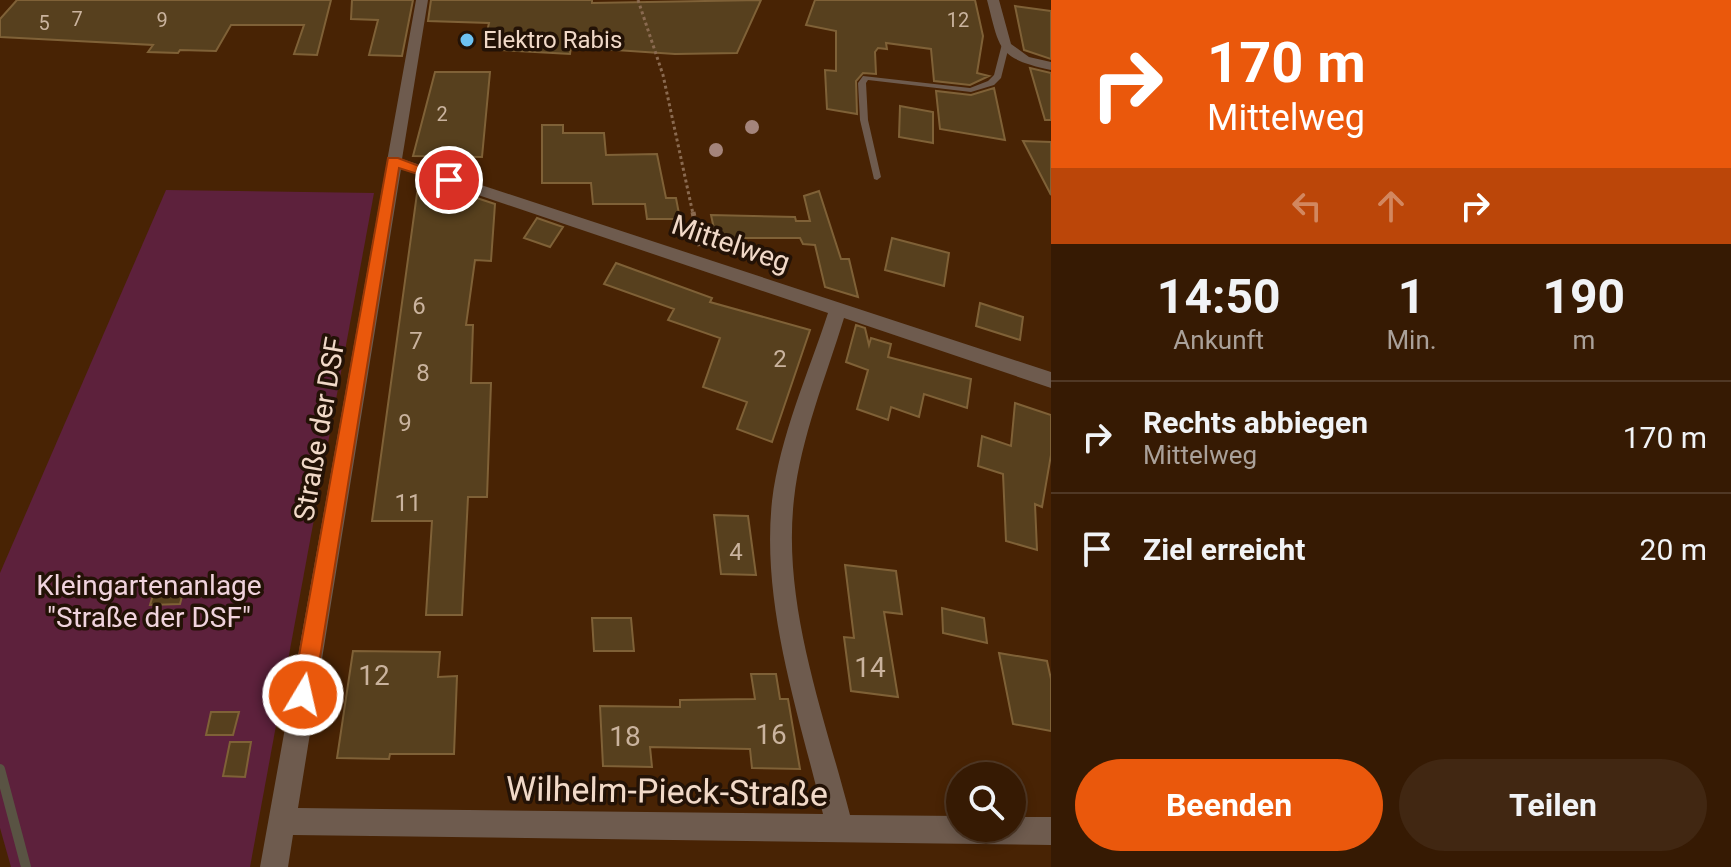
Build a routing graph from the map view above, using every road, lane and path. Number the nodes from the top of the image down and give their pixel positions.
1 (422, 0) edge
2 (638, 0) edge
3 (993, 0) edge
4 (1005, 46) junction
5 (1051, 66) edge
6 (393, 161) junction
7 (877, 177) dead end
8 (703, 262) junction
9 (838, 308) junction
10 (1051, 380) edge
11 (282, 821) junction
12 (840, 830) junction
13 (1051, 831) edge
14 (274, 867) edge

1 - 6 street, Straße der DSF
2 - 8 path
3 - 4 street
4 - 5 street
4 - 7 lane
6 - 8 street, Mittelweg
6 - 11 street, Straße der DSF
8 - 9 street, Mittelweg
9 - 10 street, Mittelweg
9 - 12 street
11 - 12 street, Wilhelm-Pieck-Straße
11 - 14 street, Straße der DSF
12 - 13 street, Wilhelm-Pieck-Straße

